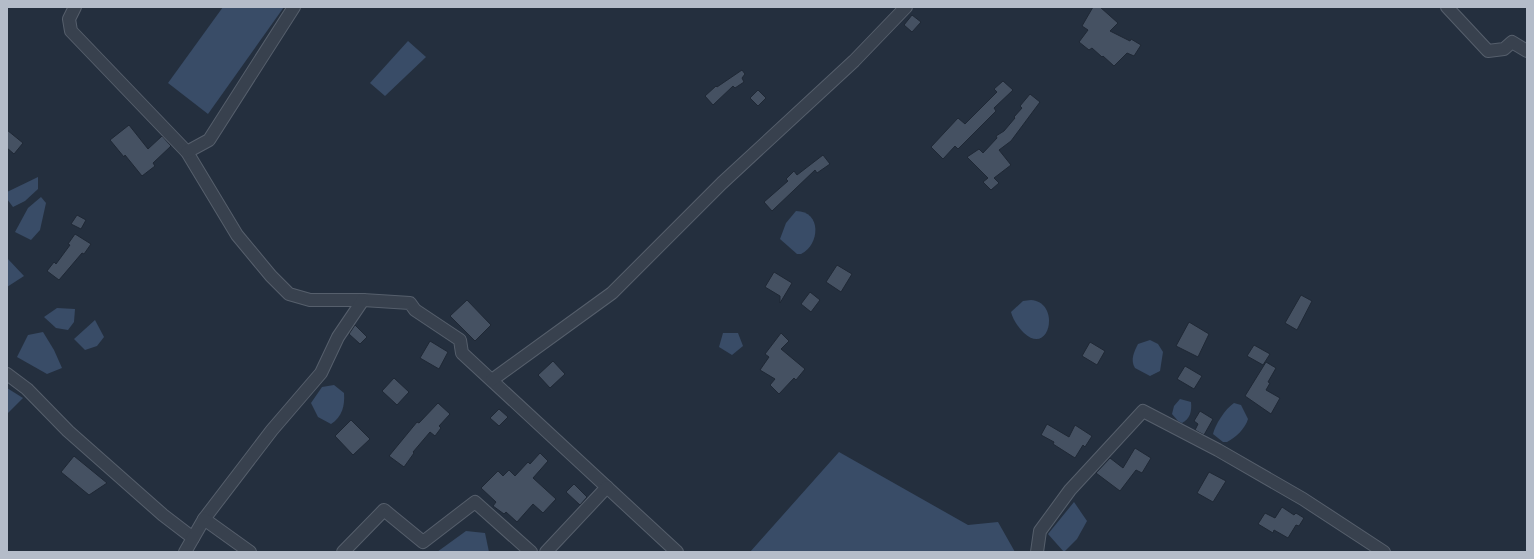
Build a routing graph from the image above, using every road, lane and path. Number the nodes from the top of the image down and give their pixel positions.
1 (75, 7) edge
2 (294, 7) edge
3 (906, 7) edge
4 (1447, 7) edge
5 (1527, 50) edge
6 (186, 152) junction
7 (363, 300) junction
8 (7, 374) edge
9 (492, 380) junction
10 (608, 487) junction
11 (204, 519) junction
12 (193, 538) junction
13 (185, 552) edge
14 (250, 552) edge
15 (343, 552) edge
16 (531, 552) edge
17 (546, 552) edge
18 (678, 552) edge
19 (1037, 552) edge
20 (1384, 552) edge

1 - 6 street
2 - 6 street
3 - 9 street
4 - 5 street
6 - 7 street
7 - 9 street
7 - 11 street
8 - 12 street
9 - 10 street
10 - 17 street
10 - 18 street
11 - 12 street
11 - 14 street
12 - 13 street
15 - 16 street
19 - 20 street

